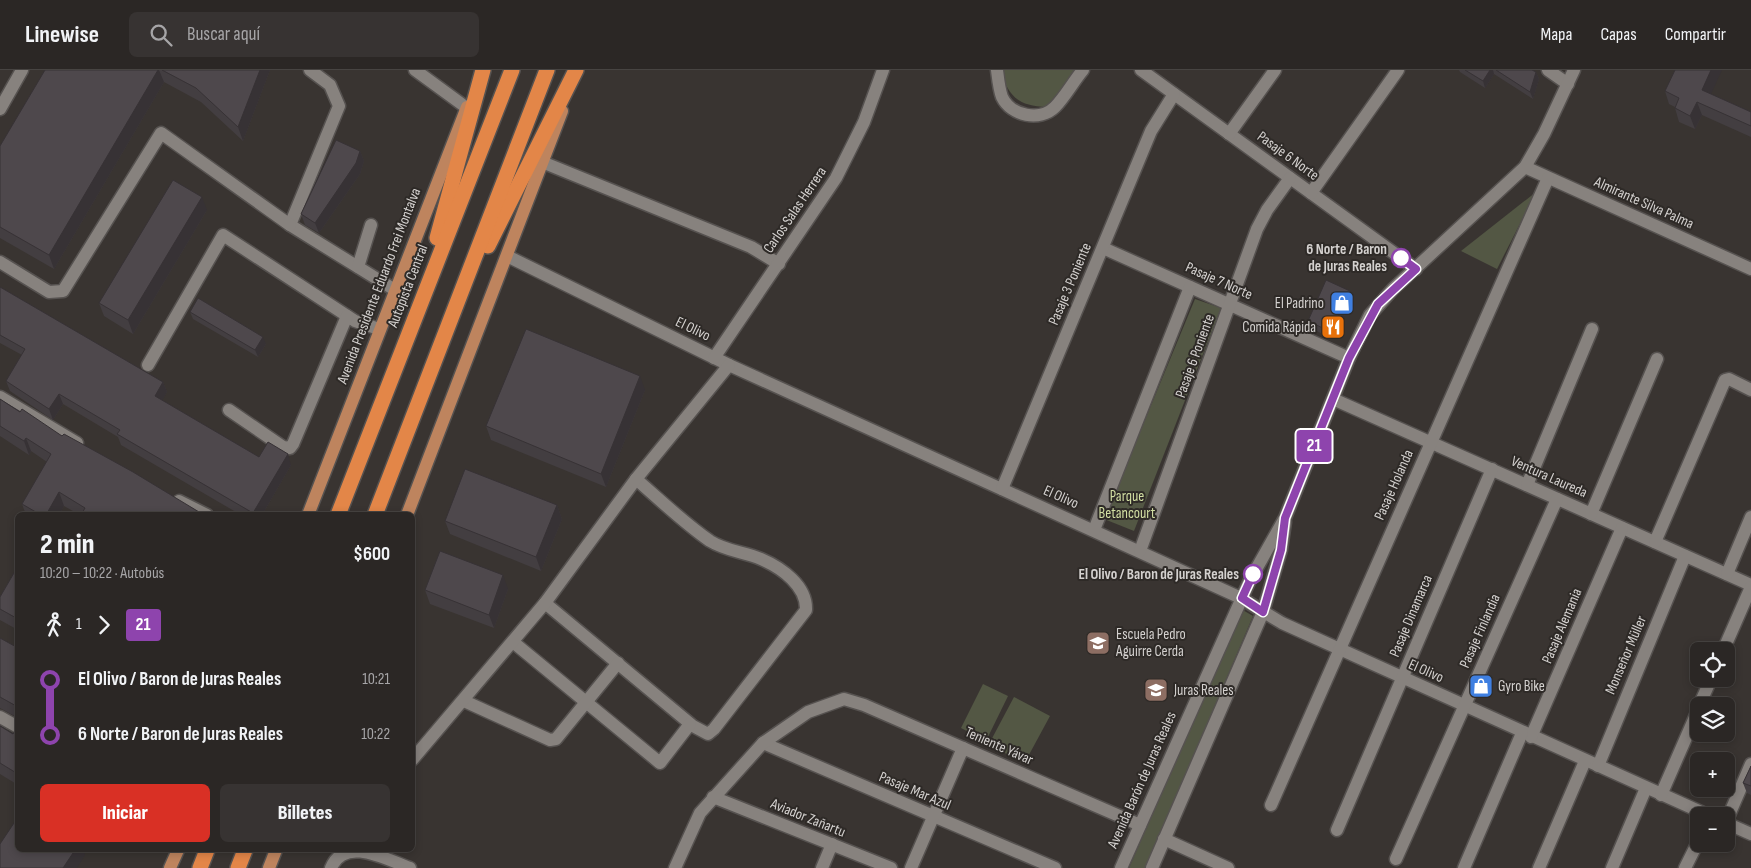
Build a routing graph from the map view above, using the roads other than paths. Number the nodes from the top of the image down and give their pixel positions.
1 (22, 70) edge
2 (310, 70) edge
3 (414, 70) edge
4 (482, 70) edge
5 (512, 70) edge
6 (547, 70) edge
7 (577, 70) edge
8 (883, 70) edge
9 (997, 70) edge
10 (1082, 70) edge
11 (1141, 70) edge
12 (1275, 70) edge
13 (1398, 70) edge
14 (1548, 70) edge
15 (1574, 70) edge
16 (1568, 84) junction
17 (1174, 94) junction
18 (467, 108) junction
19 (0, 109) edge
20 (1230, 134) junction
21 (542, 162) junction
22 (1525, 167) junction
23 (1290, 178) junction
24 (1548, 178) junction
25 (1311, 194) junction
26 (290, 225) junction
27 (372, 225) dead end
28 (1103, 248) junction
29 (507, 256) junction
30 (0, 262) edge
31 (778, 264) junction
32 (358, 268) junction
33 (1416, 269) junction
34 (1751, 269) edge
35 (1190, 287) junction
36 (395, 290) junction
37 (424, 293) junction
38 (1231, 304) junction
39 (454, 311) junction
40 (347, 316) junction
41 (379, 329) junction
42 (1592, 329) dead end
43 (714, 358) junction
44 (1349, 358) junction
45 (1657, 359) dead end
46 (148, 365) dead end
47 (729, 365) junction
48 (1751, 390) edge
49 (0, 397) edge
50 (1333, 399) junction
51 (229, 410) dead end
52 (1431, 442) junction
53 (85, 448) edge
54 (1492, 469) junction
55 (636, 480) junction
56 (1527, 485) junction
57 (1002, 488) junction
58 (170, 496) edge
59 (1557, 498) junction
60 (200, 512) edge
61 (309, 512) edge
62 (339, 512) edge
63 (376, 512) edge
64 (408, 512) edge
65 (1592, 514) junction
66 (1751, 516) edge
67 (1285, 518) junction
68 (1622, 528) junction
69 (1094, 530) junction
70 (1655, 542) junction
71 (1140, 551) junction
72 (1685, 556) junction
73 (1727, 574) junction
74 (1751, 586) edge
75 (1242, 598) junction
76 (545, 603) junction
77 (1263, 612) junction
78 (513, 642) junction
79 (1727, 642) edge
80 (1339, 650) junction
81 (618, 663) junction
82 (1402, 678) junction
83 (464, 701) junction
84 (586, 702) junction
85 (1464, 706) junction
86 (0, 717) edge
87 (690, 724) junction
88 (15, 725) edge
89 (1690, 728) edge
90 (1527, 735) junction
91 (763, 743) junction
92 (963, 748) junction
93 (415, 757) edge
94 (1585, 761) junction
95 (1751, 764) edge
96 (1598, 766) junction
97 (1646, 788) junction
98 (1661, 794) junction
99 (712, 797) junction
100 (1270, 805) dead end
101 (1690, 807) edge
102 (1733, 807) edge
103 (933, 816) junction
104 (1140, 825) junction
105 (1735, 827) edge
106 (1337, 830) dead end
107 (1751, 834) edge
108 (1164, 839) junction
109 (832, 844) junction
110 (177, 852) edge
111 (206, 852) edge
112 (244, 852) edge
113 (275, 852) edge
114 (358, 852) edge
115 (365, 852) edge
116 (1693, 852) edge
117 (1396, 860) dead end
118 (170, 868) edge
119 (200, 868) edge
120 (238, 868) edge
121 (269, 868) edge
122 (331, 868) edge
123 (410, 868) edge
124 (675, 868) edge
125 (822, 868) edge
126 (891, 868) edge
127 (911, 868) edge
128 (1055, 868) edge
129 (1121, 868) edge
130 (1152, 868) edge
131 (1228, 868) edge
132 (1464, 868) edge
133 (1538, 868) edge
134 (1612, 868) edge
135 (1685, 868) edge

1 - 19 street
2 - 26 street
3 - 18 street
4 - 18 main road, Avenida Presidente Eduardo Frei Montalva
4 - 37 highway
5 - 37 highway, Autopista Central
6 - 39 highway
7 - 21 main road
7 - 39 highway
8 - 31 street, Carlos Salas Herrera
9 - 10 street
11 - 17 street, Pasaje 6 Norte
12 - 20 street
13 - 25 street
14 - 16 street
15 - 16 street, Avenida Barón de Juras Reales
16 - 22 street, Avenida Barón de Juras Reales
17 - 20 street, Pasaje 6 Norte
17 - 28 street, Pasaje 3 Poniente
18 - 36 main road, Avenida Presidente Eduardo Frei Montalva
20 - 23 street, Pasaje 6 Norte
21 - 29 main road
21 - 31 street
22 - 24 street, Almirante Silva Palma
22 - 33 street, Avenida Barón de Juras Reales
23 - 25 street, Pasaje 6 Norte
23 - 38 street, Pasaje 6 Poniente
24 - 34 street, Almirante Silva Palma
24 - 52 street, Pasaje Holanda
25 - 33 street, Pasaje 6 Norte
26 - 30 street
26 - 32 street
27 - 32 street
28 - 35 street, Pasaje 7 Norte
28 - 57 street, Pasaje 3 Poniente
29 - 43 street, El Olivo
29 - 64 main road
31 - 43 street, Carlos Salas Herrera
32 - 36 street
33 - 44 street, Avenida Barón de Juras Reales
35 - 38 street, Pasaje 7 Norte
35 - 69 street, Pasaje 6 Poniente
36 - 41 main road, Avenida Presidente Eduardo Frei Montalva
37 - 62 highway, Autopista Central
38 - 44 street, Pasaje 7 Norte
38 - 71 street, Pasaje 6 Poniente
39 - 63 highway
40 - 41 street
40 - 46 street
40 - 51 street
41 - 61 main road, Avenida Presidente Eduardo Frei Montalva
42 - 56 street
43 - 47 street, El Olivo
44 - 50 street, Avenida Barón de Juras Reales
45 - 65 street
47 - 55 street
47 - 57 street, El Olivo
48 - 70 street
49 - 53 street
50 - 52 street, Ventura Laureda
50 - 67 street, Avenida Barón de Juras Reales
52 - 54 street, Ventura Laureda
52 - 80 street, Pasaje Holanda
54 - 56 street, Ventura Laureda
54 - 82 street, Pasaje Dinamarca
55 - 76 street
55 - 87 street
56 - 59 street, Ventura Laureda
57 - 69 street, El Olivo
58 - 60 street
59 - 65 street, Ventura Laureda
59 - 85 street, Pasaje Finlandia
65 - 68 street, Ventura Laureda
66 - 73 street
67 - 75 street, Avenida Barón de Juras Reales
67 - 77 street, Avenida Barón de Juras Reales
68 - 70 street, Ventura Laureda
68 - 90 street, Pasaje Alemania
69 - 71 street, El Olivo
70 - 72 street, Ventura Laureda
71 - 75 street, El Olivo
72 - 73 street, Ventura Laureda
72 - 96 street, Monseñor Müller
73 - 74 street, Ventura Laureda
74 - 79 street
75 - 77 street, El Olivo
75 - 104 street, Avenida Barón de Juras Reales
76 - 78 street
76 - 81 street
77 - 80 street, El Olivo
77 - 108 street, Avenida Barón de Juras Reales
78 - 83 street
78 - 84 street
80 - 82 street, El Olivo
80 - 100 street, Pasaje Holanda
81 - 84 street
81 - 87 street
82 - 85 street, El Olivo
82 - 106 street, Pasaje Dinamarca
83 - 84 street
83 - 93 street
84 - 87 street
85 - 90 street, El Olivo
85 - 117 street, Pasaje Finlandia
86 - 88 street
89 - 98 street
90 - 94 street, El Olivo
90 - 132 street, Pasaje Alemania
91 - 92 street, Teniente Yávar
91 - 99 street
91 - 103 street, Pasaje Mar Azul
92 - 103 street
92 - 104 street, Teniente Yávar
94 - 96 street, El Olivo
94 - 133 street
95 - 102 street
96 - 97 street, El Olivo
97 - 98 street, El Olivo
97 - 134 street
98 - 101 street, El Olivo
99 - 109 street, Aviador Zañartu
99 - 124 street
103 - 127 street
103 - 128 street, Pasaje Mar Azul
104 - 129 street, Avenida Barón de Juras Reales
105 - 107 street
108 - 130 street, Avenida Barón de Juras Reales
108 - 131 street
109 - 125 street
109 - 126 street, Aviador Zañartu
110 - 118 main road
111 - 119 highway
112 - 120 highway
113 - 121 main road
114 - 122 street
115 - 123 street
116 - 135 street

